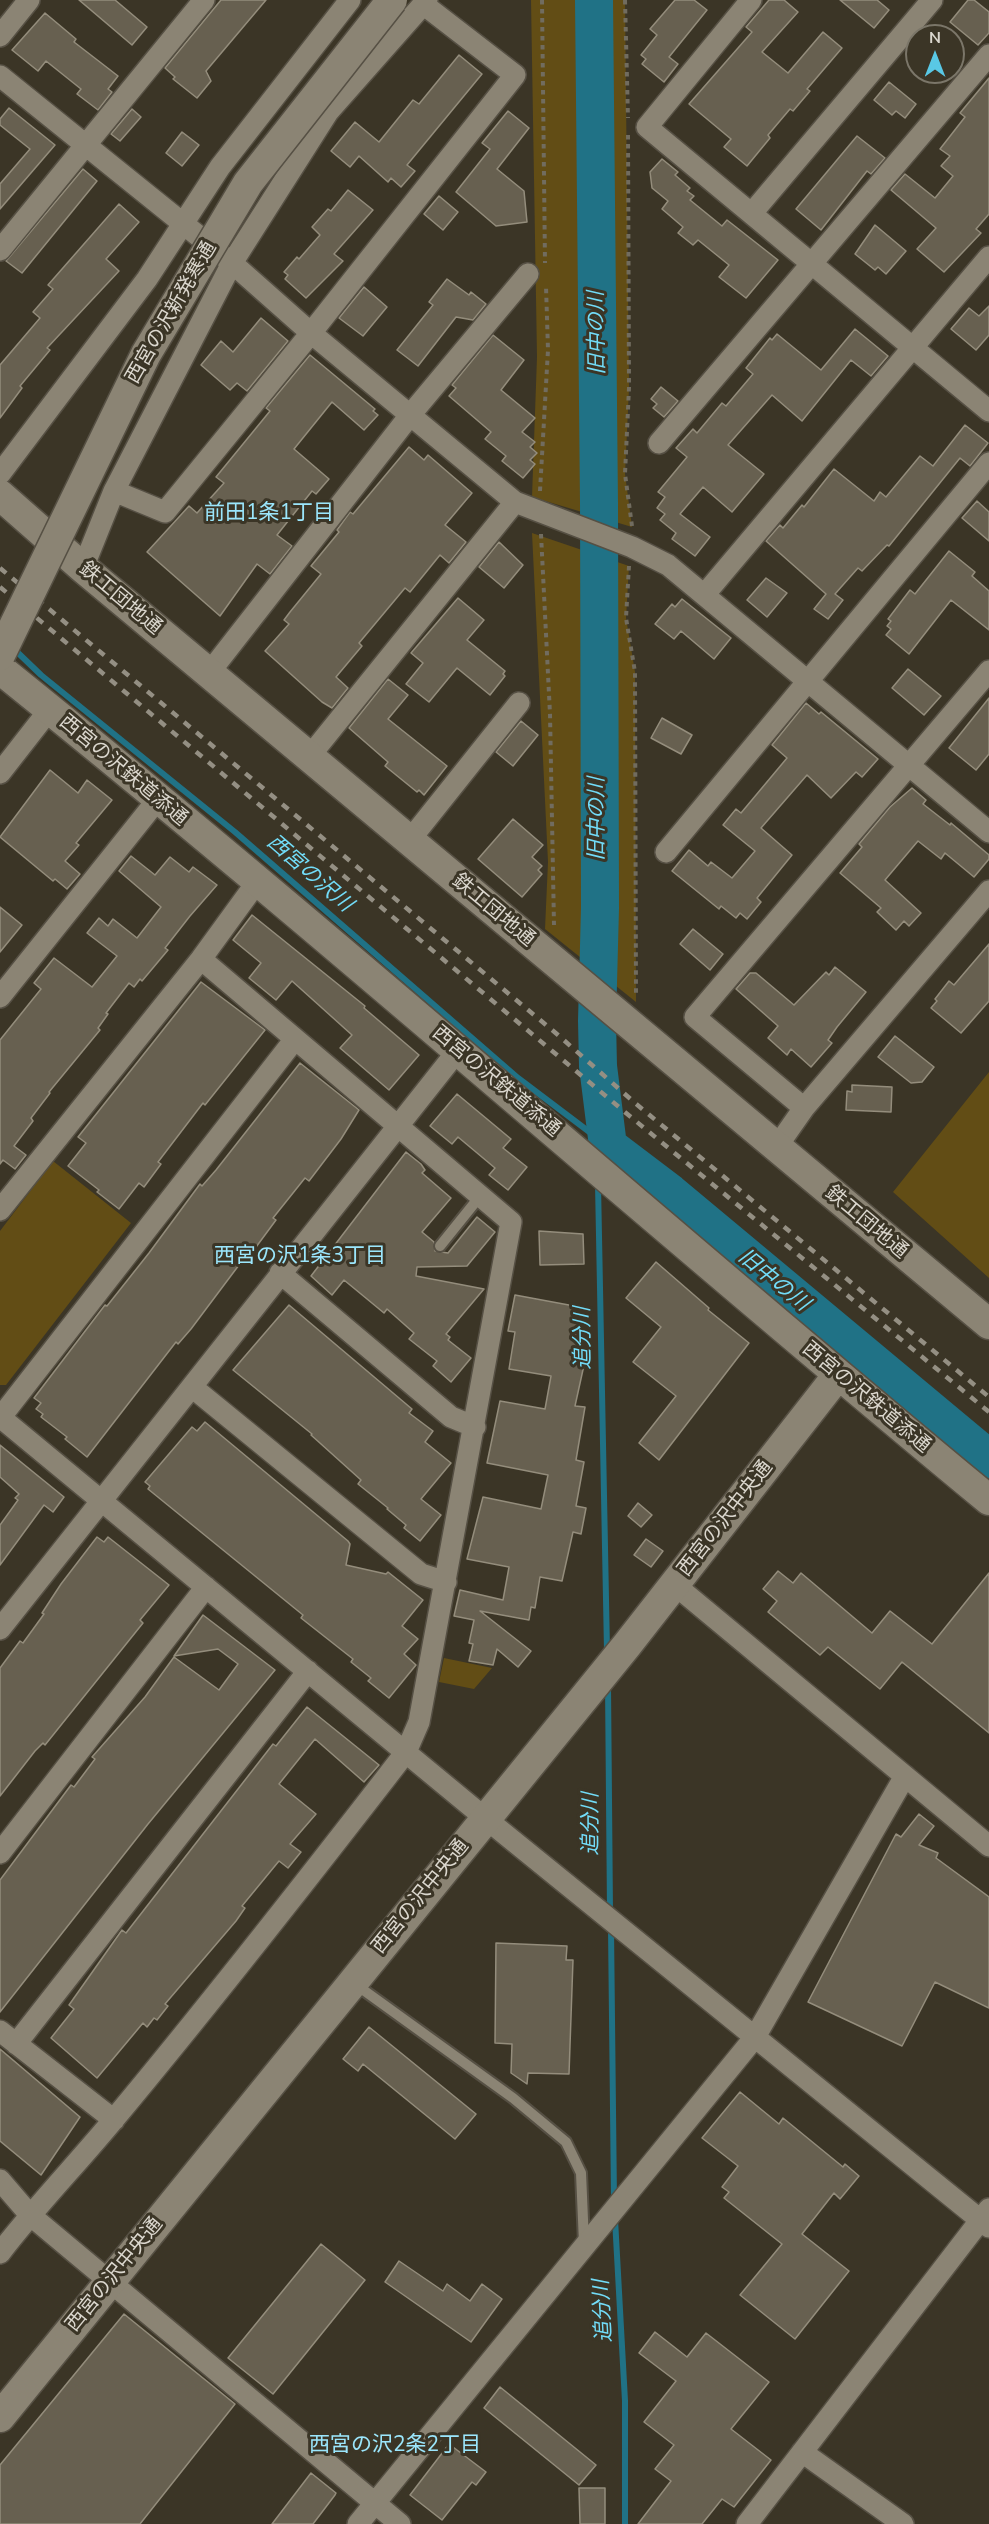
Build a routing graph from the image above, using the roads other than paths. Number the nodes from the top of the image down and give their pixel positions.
1 (29, 0) edge
2 (204, 0) edge
3 (350, 0) edge
4 (392, 0) edge
5 (751, 0) edge
6 (932, 0) edge
7 (425, 2) edge
8 (0, 36) edge
9 (989, 55) edge
10 (0, 76) edge
11 (85, 146) junction
12 (752, 213) junction
13 (183, 224) junction
14 (0, 250) edge
15 (989, 257) edge
16 (232, 263) junction
17 (810, 263) junction
18 (540, 275) road end
19 (311, 333) junction
20 (913, 347) junction
21 (989, 411) edge
22 (411, 414) junction
23 (659, 443) dead end
24 (989, 463) edge
25 (0, 474) edge
26 (114, 491) junction
27 (0, 495) edge
28 (515, 502) junction
29 (83, 568) junction
30 (705, 594) junction
31 (0, 655) edge
32 (0, 669) edge
33 (989, 671) edge
34 (209, 673) junction
35 (808, 680) junction
36 (519, 704) dead end
37 (50, 710) junction
38 (309, 758) junction
39 (910, 766) junction
40 (0, 773) edge
41 (158, 800) junction
42 (989, 832) edge
43 (409, 841) junction
44 (666, 852) dead end
45 (257, 882) junction
46 (989, 891) edge
47 (201, 959) junction
48 (0, 997) edge
49 (295, 1039) junction
50 (459, 1049) junction
51 (804, 1108) junction
52 (397, 1126) junction
53 (776, 1148) junction
54 (481, 1195) junction
55 (0, 1210) edge
56 (440, 1245) dead end
57 (280, 1273) junction
58 (989, 1324) edge
59 (838, 1375) junction
60 (192, 1387) junction
61 (0, 1418) edge
62 (475, 1427) junction
63 (989, 1500) edge
64 (101, 1501) junction
65 (446, 1582) junction
66 (675, 1585) junction
67 (206, 1587) junction
68 (0, 1629) edge
69 (308, 1671) junction
70 (406, 1752) junction
71 (905, 1776) junction
72 (485, 1818) junction
73 (989, 1846) edge
74 (0, 1853) edge
75 (352, 1982) junction
76 (8, 2037) edge
77 (755, 2037) junction
78 (114, 2120) junction
79 (0, 2180) edge
80 (30, 2215) junction
81 (986, 2218) edge
82 (589, 2239) junction
83 (0, 2253) edge
84 (110, 2282) junction
85 (0, 2417) edge
86 (802, 2452) junction
87 (375, 2504) junction
88 (358, 2524) edge
89 (400, 2524) edge
90 (747, 2524) edge
91 (903, 2524) edge

1 - 8 street
2 - 11 street
3 - 13 street
4 - 31 street, 西宮の沢新発寒通, bridge
5 - 12 street
6 - 12 street
7 - 16 street
7 - 19 street
9 - 17 street
10 - 11 street
11 - 13 street
11 - 14 street
12 - 17 street
13 - 16 street
13 - 25 street
15 - 20 street
16 - 19 street
16 - 26 street
17 - 20 street
17 - 23 street
18 - 22 street
19 - 22 street
19 - 26 street
20 - 21 street
20 - 30 street
22 - 28 street
22 - 34 street
24 - 35 street
26 - 29 street
27 - 29 street, 鉄工団地通
28 - 30 street
28 - 38 street
29 - 34 street, 鉄工団地通
30 - 35 street
32 - 37 street, 西宮の沢鉄道添通
33 - 39 street
34 - 38 street, 鉄工団地通
35 - 39 street
35 - 44 street
36 - 43 street
37 - 40 street
37 - 41 street, 西宮の沢鉄道添通
38 - 43 street, 鉄工団地通
39 - 42 street
39 - 51 street
41 - 45 street, 西宮の沢鉄道添通
41 - 48 street
43 - 53 street, 鉄工団地通
45 - 47 street
45 - 50 street, 西宮の沢鉄道添通
46 - 51 street
47 - 49 street
47 - 55 street
49 - 52 street
49 - 61 street
50 - 52 street
50 - 59 street, 西宮の沢鉄道添通
51 - 53 street
52 - 54 street
52 - 57 street
53 - 58 street, 鉄工団地通
54 - 56 lane
54 - 62 street
57 - 60 street
57 - 62 street
59 - 63 street, 西宮の沢鉄道添通
59 - 66 street, 西宮の沢中央通
60 - 64 street
60 - 65 street
61 - 64 street
62 - 65 street
64 - 67 street
64 - 68 street
65 - 70 street
66 - 71 street
66 - 72 street, 西宮の沢中央通
67 - 69 street
67 - 74 street
69 - 70 street
69 - 76 street
70 - 72 street
70 - 78 street
71 - 73 street
71 - 77 street
72 - 75 street, 西宮の沢中央通
72 - 77 street
75 - 82 lane
75 - 84 street, 西宮の沢中央通
76 - 78 street
77 - 81 street
77 - 82 street
78 - 80 street
79 - 80 street
80 - 83 street
80 - 84 street
81 - 86 street
82 - 87 street
84 - 85 street, 西宮の沢中央通
84 - 87 street
86 - 90 street
86 - 91 street
87 - 88 street
87 - 89 street

